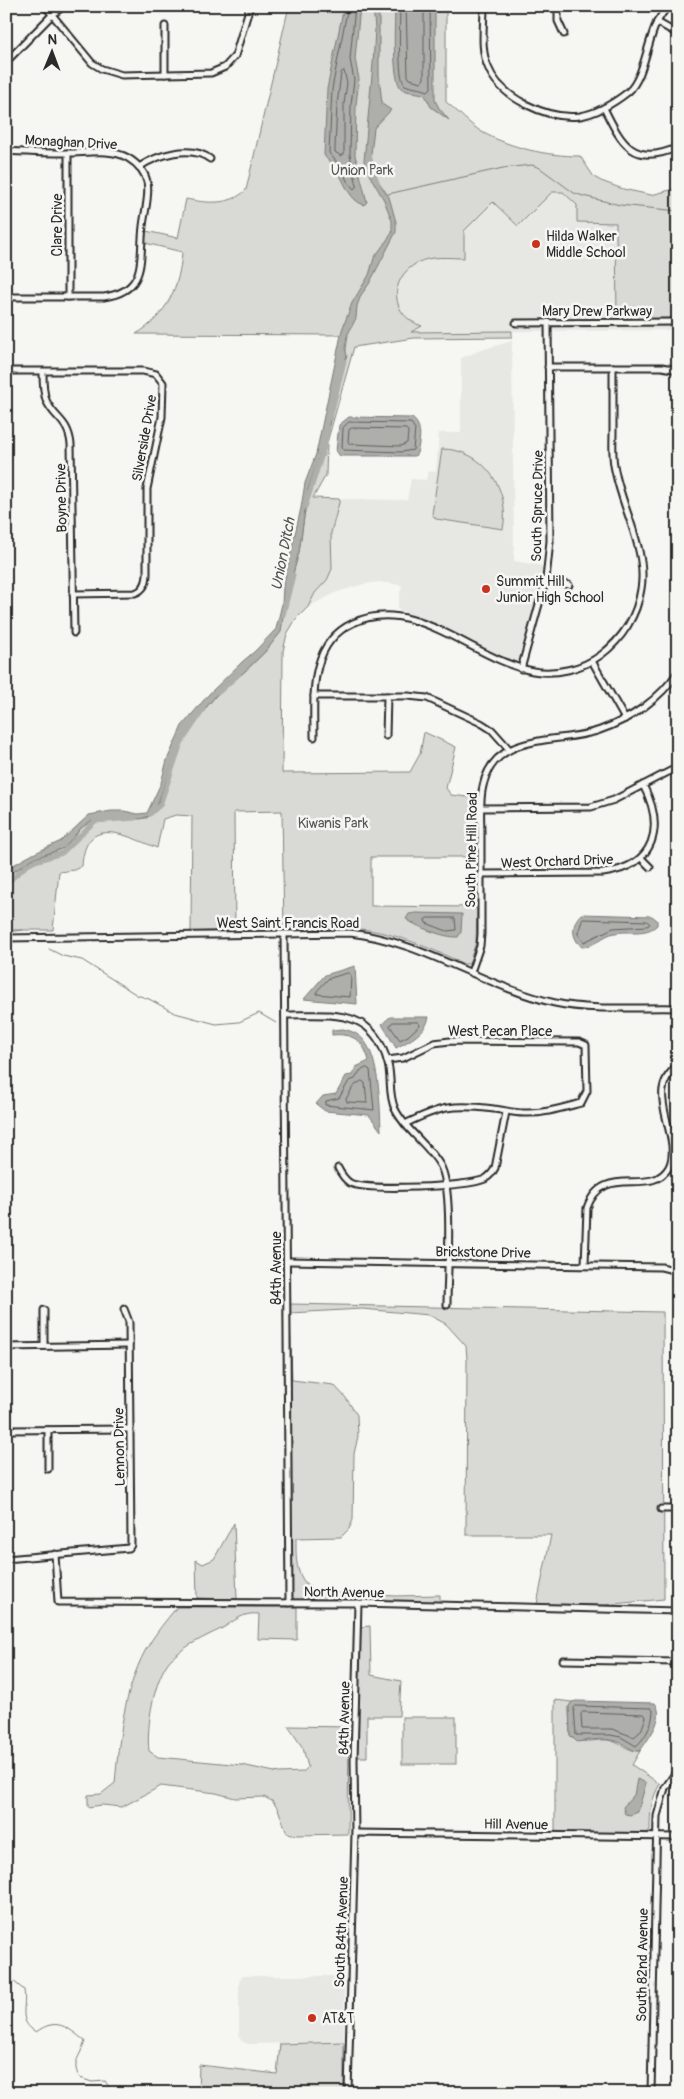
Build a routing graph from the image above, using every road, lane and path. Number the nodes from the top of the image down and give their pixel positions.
1 (45, 6) edge
2 (64, 6) edge
3 (250, 6) edge
4 (484, 6) edge
5 (558, 6) edge
6 (668, 6) edge
7 (52, 15) junction
8 (657, 22) junction
9 (165, 26) dead end
10 (564, 34) dead end
11 (678, 34) edge
12 (6, 62) edge
13 (165, 74) junction
14 (604, 108) junction
15 (678, 146) edge
16 (6, 151) edge
17 (68, 153) junction
18 (210, 159) dead end
19 (139, 167) junction
20 (68, 297) junction
21 (6, 298) edge
22 (548, 322) junction
23 (678, 322) edge
24 (516, 323) dead end
25 (548, 367) junction
26 (613, 367) junction
27 (6, 370) edge
28 (678, 370) edge
29 (43, 372) junction
30 (546, 579) junction
31 (569, 585) dead end
32 (73, 594) junction
33 (74, 633) dead end
34 (592, 661) junction
35 (521, 668) junction
36 (678, 672) edge
37 (314, 696) junction
38 (387, 696) junction
39 (625, 720) junction
40 (386, 736) dead end
41 (314, 737) dead end
42 (509, 749) junction
43 (678, 767) edge
44 (643, 784) junction
45 (481, 808) junction
46 (641, 858) junction
47 (650, 867) dead end
48 (482, 874) junction
49 (284, 934) junction
50 (6, 938) edge
51 (471, 972) junction
52 (678, 1008) edge
53 (285, 1015) junction
54 (387, 1060) junction
55 (678, 1066) edge
56 (506, 1112) junction
57 (405, 1124) junction
58 (678, 1131) edge
59 (671, 1133) junction
60 (338, 1168) dead end
61 (447, 1186) junction
62 (287, 1261) junction
63 (447, 1263) junction
64 (585, 1265) junction
65 (678, 1271) edge
66 (448, 1305) dead end
67 (124, 1309) dead end
68 (44, 1310) dead end
69 (128, 1345) junction
70 (44, 1346) junction
71 (6, 1347) edge
72 (130, 1429) junction
73 (6, 1430) edge
74 (48, 1430) junction
75 (48, 1469) dead end
76 (661, 1509) dead end
77 (678, 1509) edge
78 (56, 1554) junction
79 (6, 1559) edge
80 (289, 1603) junction
81 (358, 1603) junction
82 (678, 1611) edge
83 (563, 1660) dead end
84 (678, 1662) edge
85 (678, 1769) edge
86 (355, 1833) junction
87 (655, 1837) junction
88 (678, 1837) edge
89 (348, 2093) edge
90 (651, 2093) edge

1 - 7 street
2 - 7 street
3 - 13 street
4 - 14 street
5 - 10 street
6 - 8 street
7 - 12 street
7 - 13 street
8 - 11 street
8 - 14 street
9 - 13 street
14 - 15 street
16 - 17 street, Monaghan Drive
17 - 19 street, Monaghan Drive
17 - 20 street, Clare Drive
18 - 19 street
19 - 20 street
20 - 21 street
22 - 23 street, Mary Drew Parkway
22 - 24 street, Mary Drew Parkway
22 - 25 street, South Spruce Drive
25 - 26 street
25 - 30 street, South Spruce Drive
26 - 28 street
26 - 34 street
27 - 29 street, Silverside Drive
29 - 32 street, Boyne Drive
29 - 32 street, Silverside Drive
30 - 31 street
30 - 35 street, South Spruce Drive
32 - 33 street, Boyne Drive
34 - 35 street
34 - 39 street
35 - 37 street
36 - 39 street
37 - 38 street
37 - 41 street
38 - 40 street
38 - 42 street
39 - 42 street
42 - 45 street, South Pine Hill Road
43 - 44 street
44 - 45 street
44 - 46 street
45 - 48 street, South Pine Hill Road
46 - 47 street
46 - 48 street, West Orchard Drive
48 - 51 street, South Pine Hill Road
49 - 50 street, West Saint Francis Road
49 - 51 street, West Saint Francis Road
49 - 53 street, 84th Avenue
51 - 52 street, West Saint Francis Road
53 - 54 street
53 - 62 street, 84th Avenue
54 - 56 street, West Pecan Place
54 - 57 street
55 - 59 street
56 - 57 street
56 - 61 street
57 - 61 street
58 - 59 street
59 - 64 street
60 - 61 street
61 - 63 street
62 - 63 street, Brickstone Drive
62 - 80 street, 84th Avenue
63 - 64 street, Brickstone Drive
63 - 66 street
64 - 65 street, Brickstone Drive
67 - 69 street, Lennon Drive
68 - 70 street
69 - 70 street
69 - 72 street, Lennon Drive
70 - 71 street
72 - 74 street
72 - 78 street, Lennon Drive
73 - 74 street
74 - 75 street
76 - 77 street
78 - 79 street
78 - 80 street, North Avenue
80 - 81 street, North Avenue
81 - 82 street, North Avenue
81 - 86 street, 84th Avenue
83 - 84 street
85 - 87 street, South 82nd Avenue
86 - 87 street, Hill Avenue
86 - 89 street, South 84th Avenue
87 - 88 street, Hill Avenue
87 - 90 street, South 82nd Avenue

